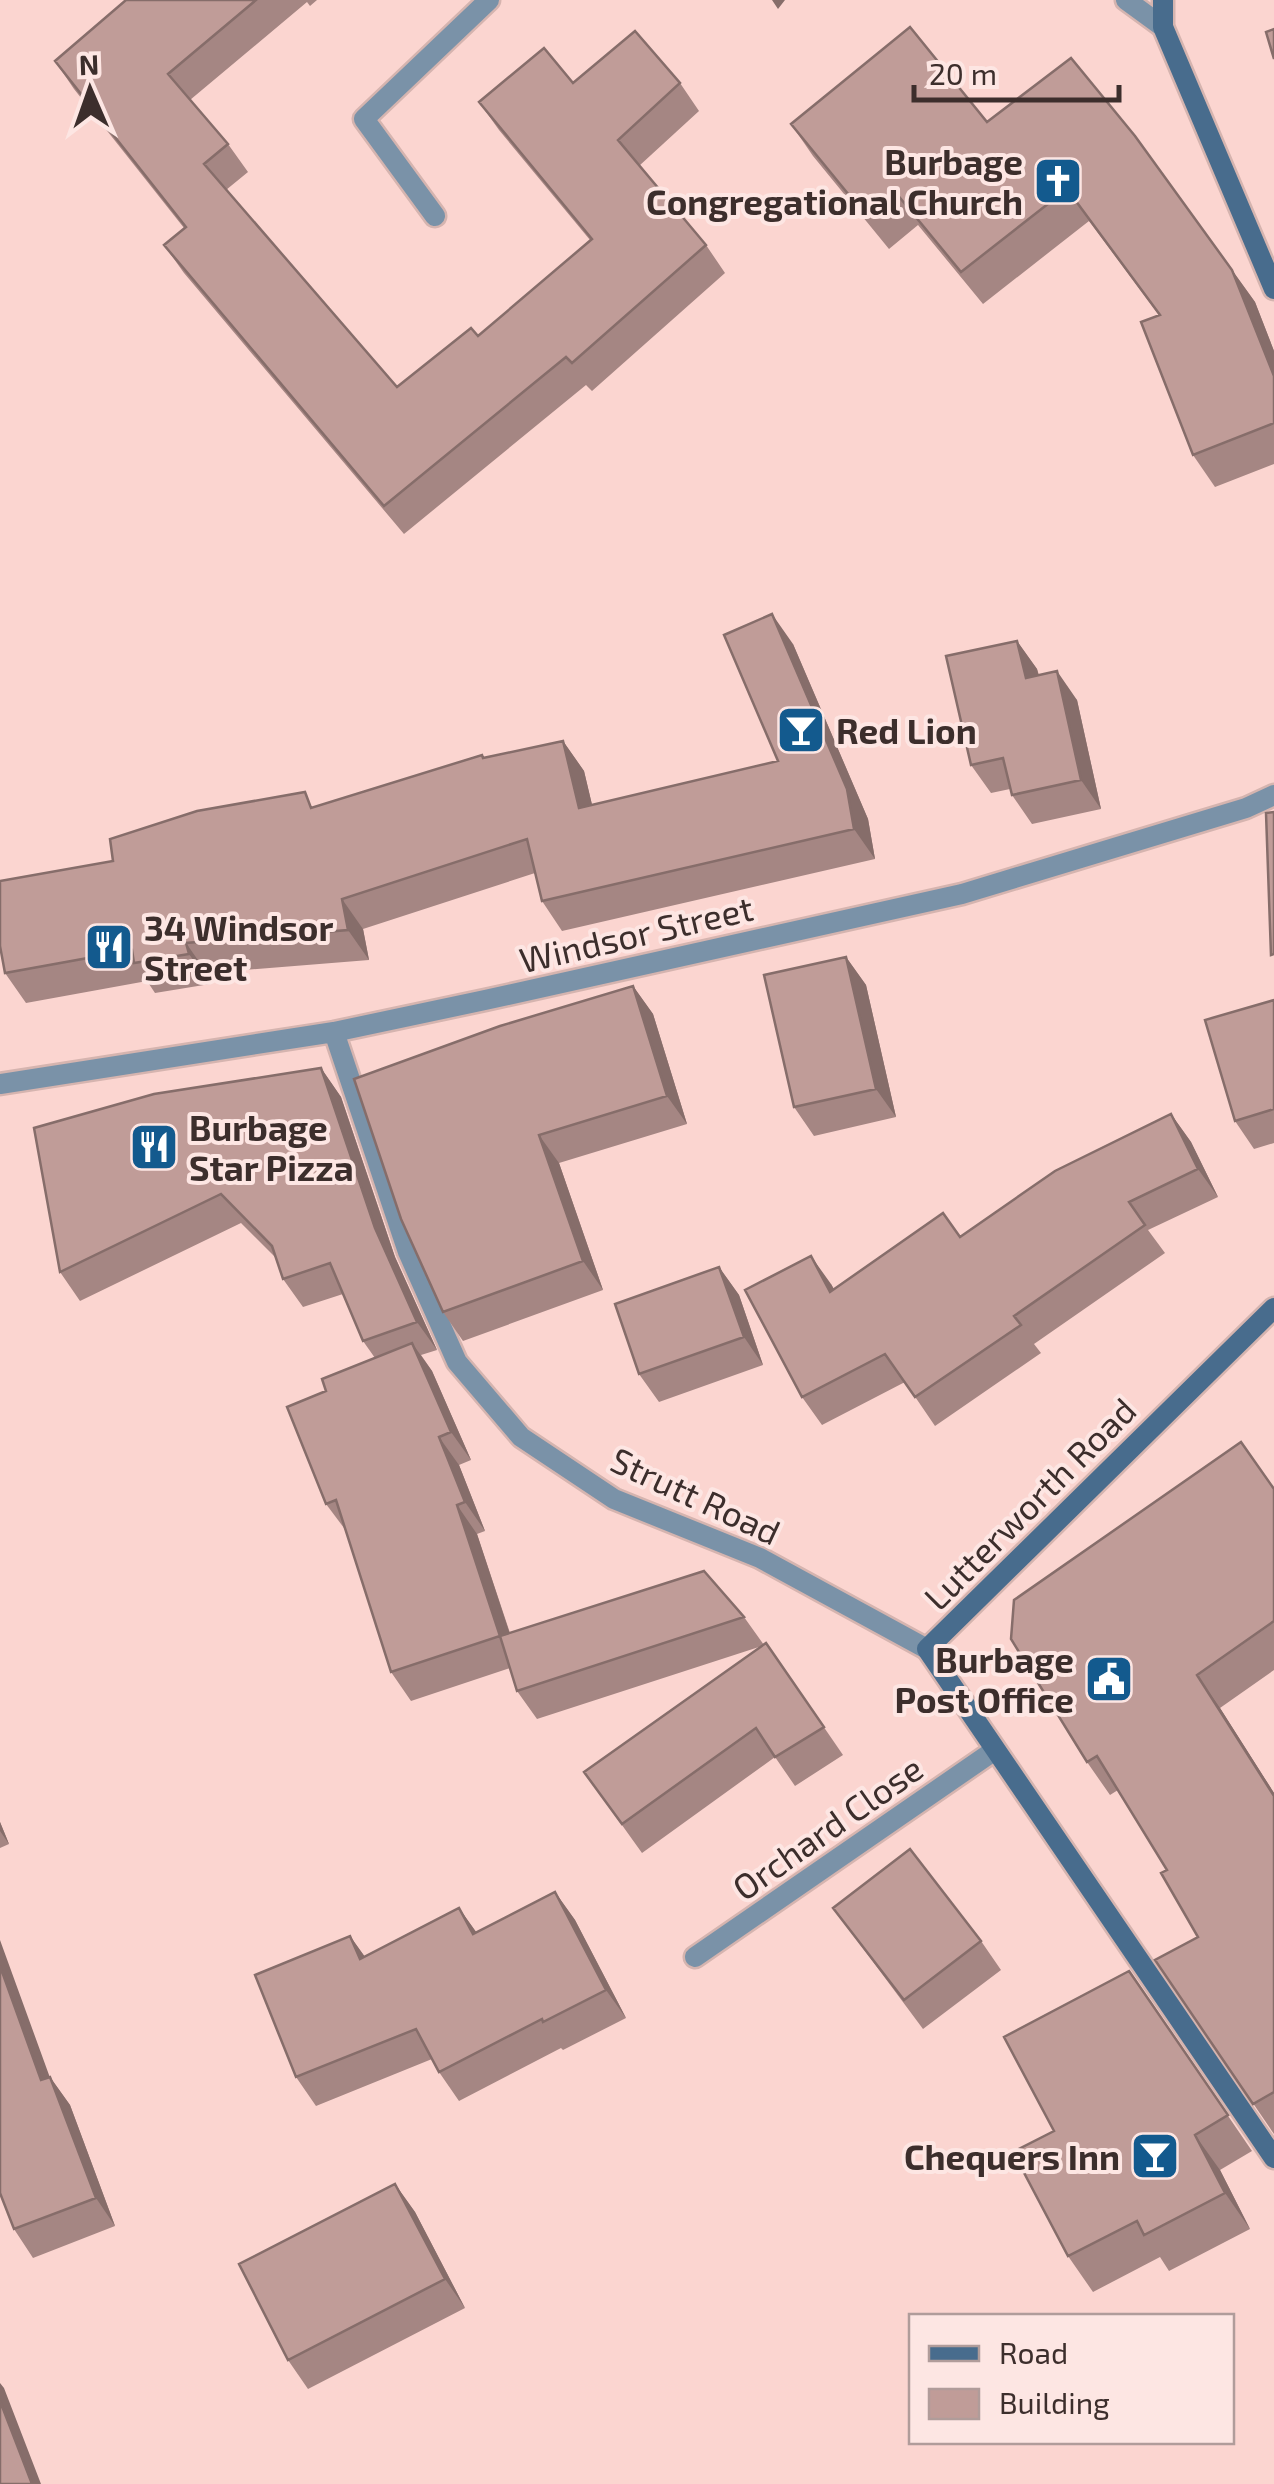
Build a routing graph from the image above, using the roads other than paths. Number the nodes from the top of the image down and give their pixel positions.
1 (490, 0) edge
2 (1126, 0) edge
3 (1162, 0) edge
4 (1163, 27) junction
5 (435, 216) dead end
6 (1274, 289) edge
7 (1274, 794) edge
8 (334, 1032) junction
9 (0, 1084) edge
10 (1274, 1308) edge
11 (927, 1650) junction
12 (996, 1750) junction
13 (696, 1958) dead end
14 (1274, 2158) edge

1 - 5 street
2 - 4 street
3 - 4 main road
4 - 6 main road
7 - 8 street, Windsor Street
8 - 9 street, Windsor Street
8 - 11 street, Strutt Road
10 - 11 main road, Lutterworth Road
11 - 12 main road, Lutterworth Road
12 - 13 street, Orchard Close
12 - 14 main road, Lutterworth Road

